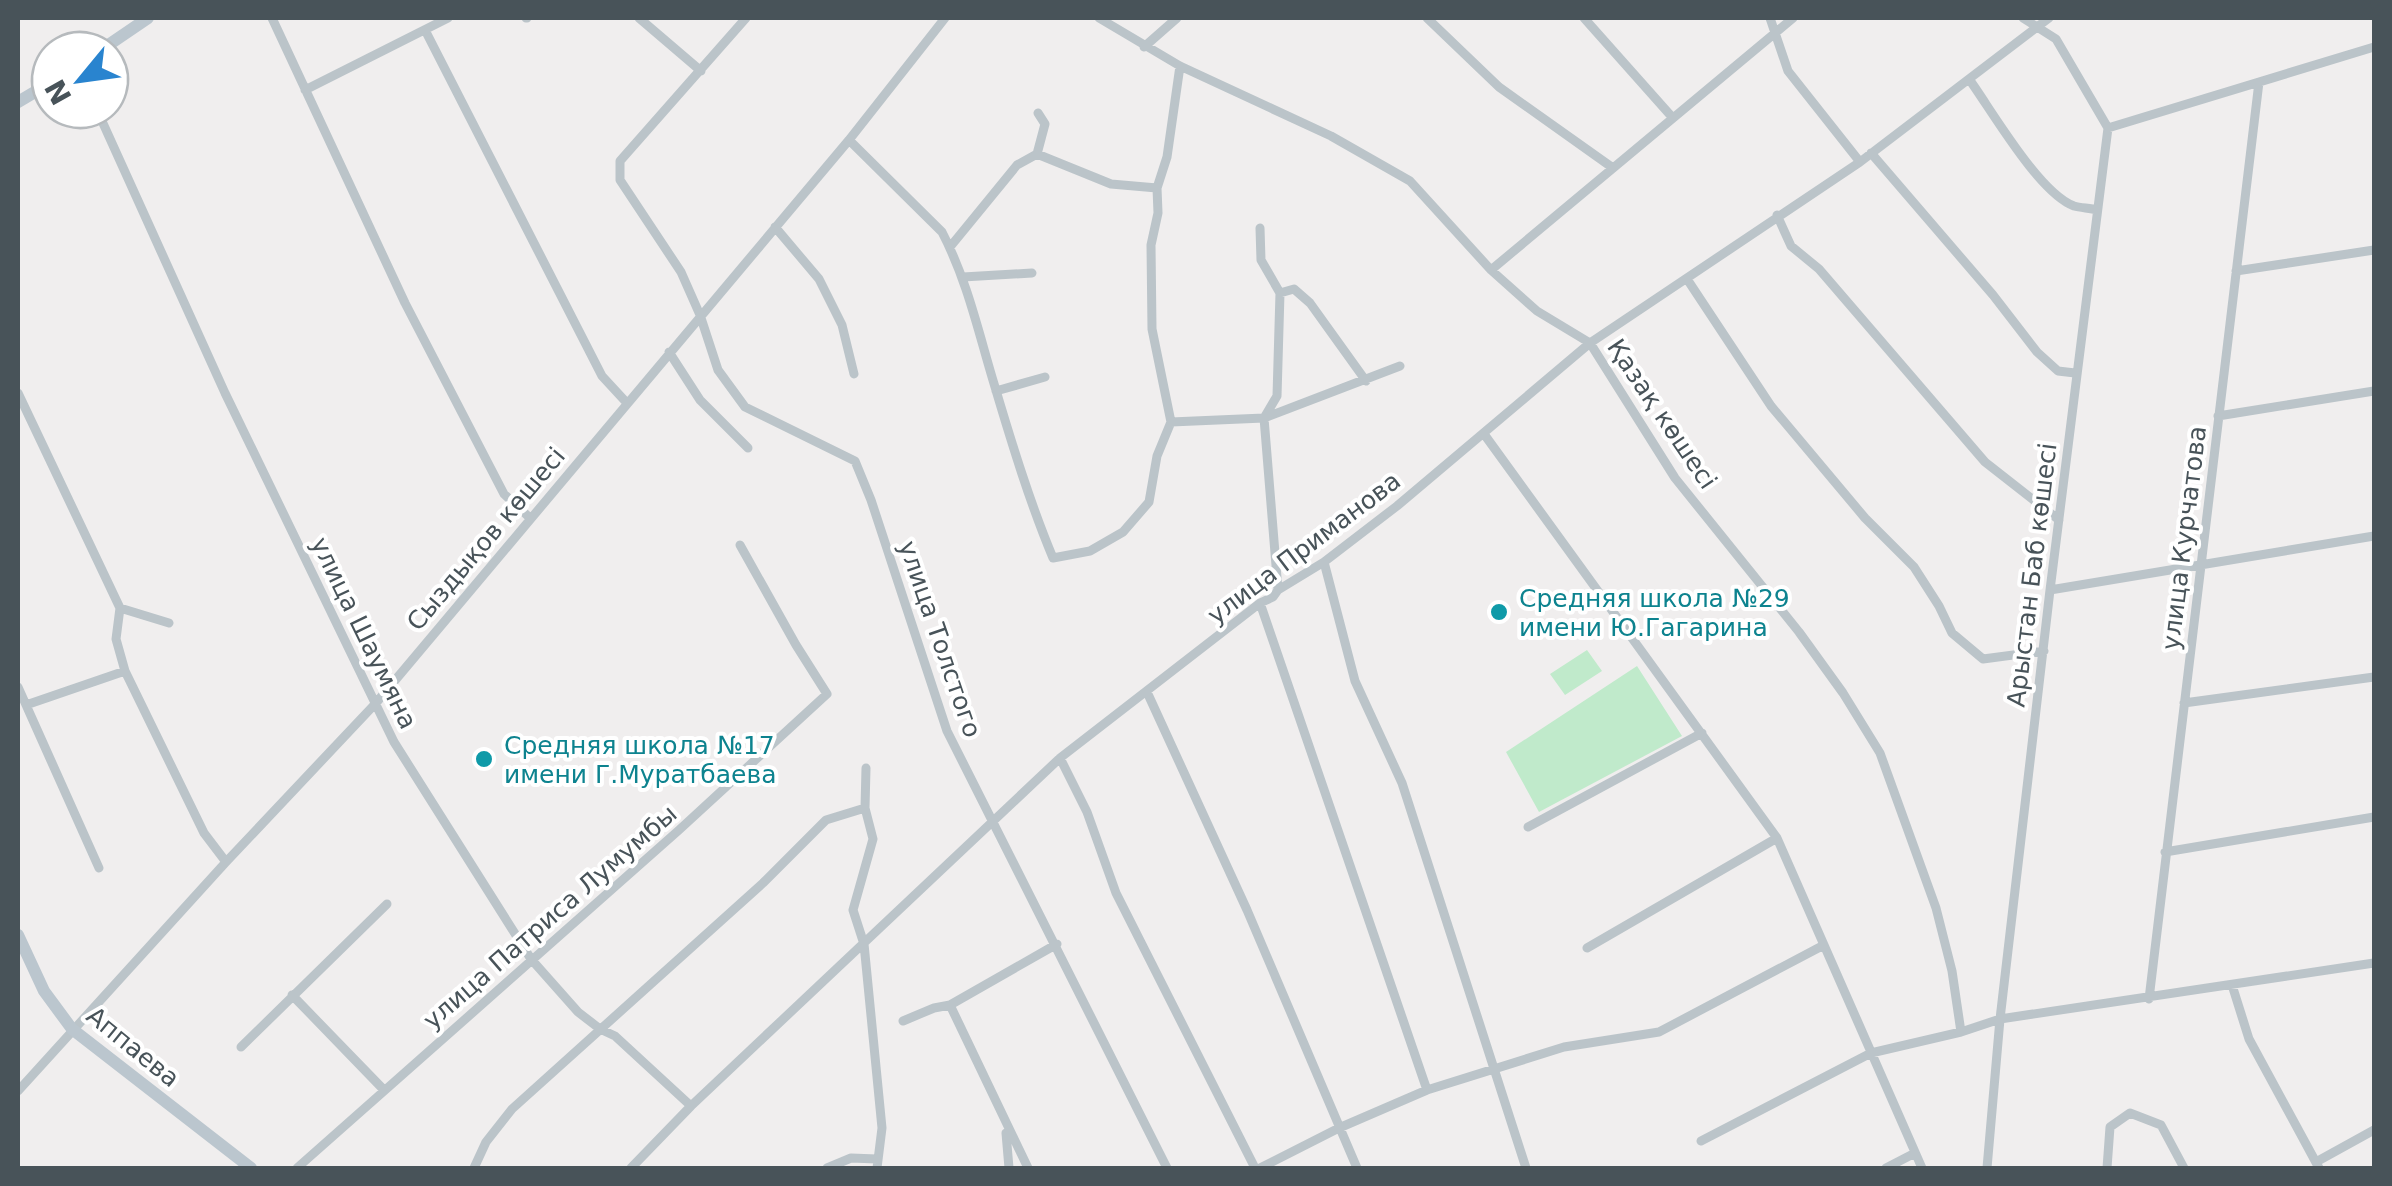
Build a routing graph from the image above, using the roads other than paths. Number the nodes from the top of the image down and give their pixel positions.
1 (272, 18) edge
2 (448, 18) edge
3 (639, 18) edge
4 (746, 18) edge
5 (945, 18) edge
6 (1099, 18) edge
7 (1178, 18) edge
8 (1427, 18) edge
9 (1584, 18) edge
10 (1770, 18) edge
11 (1793, 18) edge
12 (2023, 18) edge
13 (2049, 18) edge
14 (2036, 28) junction
15 (425, 30) junction
16 (1774, 32) junction
17 (1144, 47) junction
18 (2374, 47) edge
19 (1180, 66) junction
20 (701, 71) junction
21 (1970, 79) junction
22 (2258, 82) junction
23 (306, 90) junction
24 (1038, 113) dead end
25 (1672, 117) junction
26 (2108, 128) junction
27 (106, 130) edge
28 (849, 140) junction
29 (1870, 153) junction
30 (1038, 154) junction
31 (1860, 162) junction
32 (1613, 168) junction
33 (1157, 188) junction
34 (2097, 210) junction
35 (1777, 216) junction
36 (775, 227) junction
37 (1260, 228) dead end
38 (950, 247) junction
39 (2374, 250) edge
40 (1492, 270) junction
41 (2236, 270) junction
42 (1032, 273) dead end
43 (964, 277) junction
44 (1687, 279) junction
45 (1280, 293) junction
46 (700, 314) junction
47 (1590, 342) junction
48 (669, 352) junction
49 (1400, 366) dead end
50 (2075, 373) junction
51 (854, 374) dead end
52 (1045, 377) dead end
53 (1366, 381) junction
54 (996, 391) junction
55 (2374, 391) edge
56 (18, 393) edge
57 (626, 402) junction
58 (2218, 416) junction
59 (1264, 418) junction
60 (1171, 422) junction
61 (1484, 434) junction
62 (748, 448) dead end
63 (530, 518) junction
64 (2060, 520) junction
65 (2374, 536) edge
66 (740, 545) dead end
67 (1324, 562) junction
68 (2200, 562) junction
69 (1278, 590) junction
70 (2050, 590) junction
71 (1260, 603) junction
72 (120, 608) junction
73 (169, 623) dead end
74 (2044, 651) junction
75 (126, 671) junction
76 (2374, 677) edge
77 (18, 686) edge
78 (1147, 692) junction
79 (376, 702) junction
80 (2184, 703) junction
81 (26, 705) junction
82 (1702, 733) junction
83 (1060, 758) junction
84 (866, 768) dead end
85 (865, 808) junction
86 (2374, 818) edge
87 (993, 822) junction
88 (1528, 827) dead end
89 (1776, 838) junction
90 (2165, 852) junction
91 (226, 862) junction
92 (99, 868) dead end
93 (387, 904) dead end
94 (18, 935) edge
95 (864, 944) junction
96 (1057, 944) junction
97 (1824, 945) junction
98 (1587, 948) dead end
99 (532, 959) junction
100 (2374, 964) edge
101 (2232, 985) junction
102 (292, 995) junction
103 (2149, 999) junction
104 (950, 1006) junction
105 (2000, 1019) junction
106 (903, 1021) dead end
107 (72, 1029) junction
108 (600, 1030) junction
109 (1961, 1032) junction
110 (241, 1047) dead end
111 (1870, 1053) junction
112 (1493, 1069) junction
113 (384, 1090) junction
114 (1427, 1090) junction
115 (18, 1091) edge
116 (691, 1106) junction
117 (1005, 1126) junction
118 (1339, 1128) junction
119 (2374, 1130) edge
120 (1702, 1141) dead end
121 (1915, 1153) junction
122 (877, 1164) edge
123 (2318, 1165) edge
124 (251, 1168) edge
125 (296, 1168) edge
126 (474, 1168) edge
127 (631, 1168) edge
128 (827, 1168) edge
129 (1009, 1168) edge
130 (1027, 1168) edge
131 (1167, 1168) edge
132 (1257, 1168) edge
133 (1357, 1168) edge
134 (1526, 1168) edge
135 (1886, 1168) edge
136 (1922, 1168) edge
137 (1987, 1168) edge
138 (2107, 1168) edge
139 (2184, 1168) edge

1 - 23 street
2 - 15 street
3 - 20 street
4 - 20 street
5 - 28 street, Сыздықов көшесі
6 - 17 street, Қазақ көшесі
7 - 17 street
8 - 32 street
9 - 25 street
10 - 16 street
11 - 16 street
12 - 14 street
13 - 14 street, улица Приманова
14 - 21 street, улица Приманова
14 - 26 street
15 - 23 street
15 - 57 street
16 - 25 street
16 - 31 street
17 - 19 street, Қазақ көшесі
18 - 22 street
19 - 33 street
19 - 40 street, Қазақ көшесі
20 - 46 street, улица Толстого
21 - 29 street, улица Приманова
21 - 34 street
22 - 26 street
22 - 41 street, улица Курчатова
23 - 63 street
24 - 30 street
25 - 32 street
26 - 34 street, Арыстан Баб көшесі
27 - 79 street, улица Шаумяна
28 - 36 street, Сыздықов көшесі
28 - 38 street
29 - 31 street, улица Приманова
29 - 50 street
30 - 33 street
30 - 38 street
31 - 35 street, улица Приманова
32 - 40 street
33 - 60 street
34 - 50 street, Арыстан Баб көшесі
35 - 44 street, улица Приманова
35 - 64 street
36 - 46 street, Сыздықов көшесі
36 - 51 street
37 - 45 street
38 - 43 street
39 - 41 street
40 - 47 street, Қазақ көшесі
41 - 58 street, улица Курчатова
42 - 43 street
43 - 54 street
44 - 47 street, улица Приманова
44 - 74 street
45 - 53 street
45 - 59 street
46 - 48 street, Сыздықов көшесі
46 - 87 street, улица Толстого
47 - 61 street, улица Приманова
47 - 109 street, Қазақ көшесі
48 - 57 street, Сыздықов көшесі
48 - 62 street
49 - 53 street
50 - 64 street, Арыстан Баб көшесі
52 - 54 street
53 - 59 street
54 - 60 street
55 - 58 street
56 - 72 street
57 - 63 street, Сыздықов көшесі
58 - 68 street, улица Курчатова
59 - 60 street
59 - 69 street
61 - 67 street, улица Приманова
61 - 82 street
63 - 79 street, Сыздықов көшесі
64 - 70 street, Арыстан Баб көшесі
65 - 68 street
66 - 99 street, улица Патриса Лумумбы
67 - 69 street, улица Приманова
67 - 112 street
68 - 70 street
68 - 80 street, улица Курчатова
69 - 71 street, улица Приманова
70 - 74 street, Арыстан Баб көшесі
71 - 78 street, улица Приманова
71 - 114 street
72 - 73 street
72 - 75 street
74 - 105 street, Арыстан Баб көшесі
75 - 81 street
75 - 91 street
76 - 80 street
77 - 81 street
78 - 83 street, улица Приманова
78 - 118 street
79 - 91 street, Сыздықов көшесі
79 - 99 street, улица Шаумяна
80 - 90 street, улица Курчатова
81 - 92 street
82 - 88 street
82 - 89 street
83 - 87 street, улица Приманова
83 - 132 street
84 - 85 street
85 - 95 street
85 - 108 street
86 - 90 street
87 - 95 street, улица Приманова
87 - 96 street, улица Толстого
89 - 97 street
89 - 98 street
90 - 103 street, улица Курчатова
91 - 107 street, Сыздықов көшесі
93 - 102 street
94 - 107 street, Аппаева
95 - 116 street, улица Приманова
95 - 122 street
96 - 104 street
96 - 131 street, улица Толстого
97 - 111 street
97 - 112 street
99 - 108 street, улица Шаумяна
99 - 113 street, улица Патриса Лумумбы
100 - 101 street
101 - 103 street
101 - 123 street
102 - 110 street
102 - 113 street
103 - 105 street
104 - 106 street
104 - 117 street
105 - 109 street
105 - 137 street, Арыстан Баб көшесі
107 - 115 street, Сыздықов көшесі
107 - 124 street, Аппаева
108 - 116 street, улица Шаумяна
108 - 126 street
109 - 111 street
111 - 120 street
111 - 121 street
112 - 114 street
112 - 134 street
113 - 125 street, улица Патриса Лумумбы
114 - 118 street
116 - 127 street, улица Приманова
117 - 129 street
117 - 130 street
118 - 132 street
118 - 133 street
119 - 123 street
121 - 135 street
121 - 136 street
122 - 128 street
138 - 139 street

